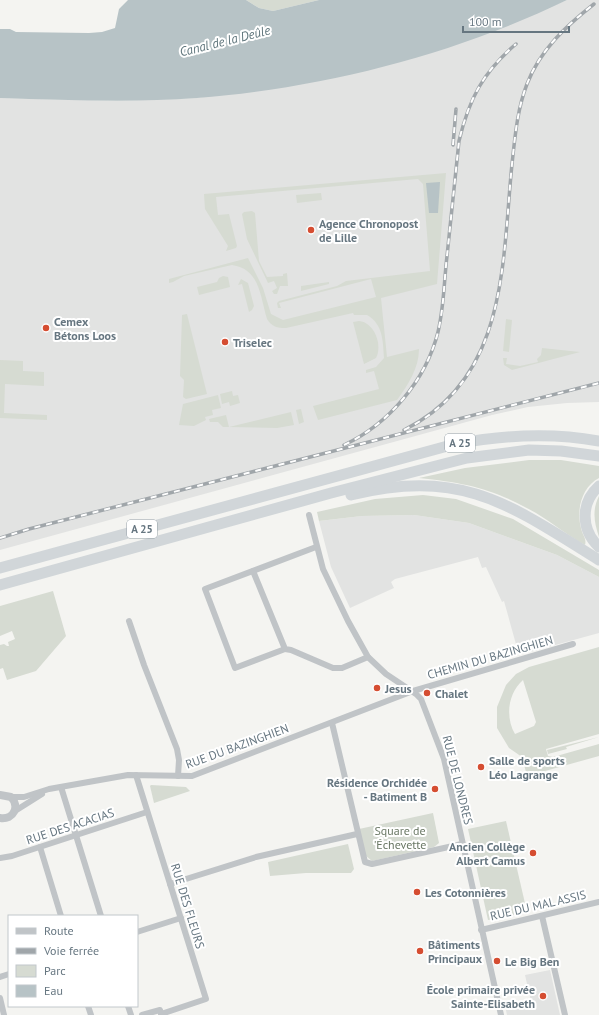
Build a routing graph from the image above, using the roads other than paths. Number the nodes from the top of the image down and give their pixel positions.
1 (599, 440) edge
2 (599, 456) edge
3 (599, 486) edge
4 (328, 497) junction
5 (309, 516) dead end
6 (316, 547) junction
7 (599, 547) edge
8 (599, 560) edge
9 (0, 568) edge
10 (253, 571) junction
11 (0, 585) edge
12 (130, 621) dead end
13 (573, 644) dead end
14 (285, 649) junction
15 (368, 657) junction
16 (413, 691) junction
17 (332, 723) junction
18 (136, 775) junction
19 (178, 776) junction
20 (61, 787) junction
21 (4, 795) edge
22 (15, 811) junction
23 (147, 812) junction
24 (2, 820) edge
25 (357, 834) junction
26 (76, 835) junction
27 (462, 844) junction
28 (40, 847) junction
29 (0, 858) edge
30 (170, 884) junction
31 (599, 902) edge
32 (61, 915) edge
33 (101, 915) edge
34 (542, 916) junction
35 (181, 918) junction
36 (481, 930) junction
37 (138, 932) edge
38 (0, 1000) edge
39 (162, 1014) edge
40 (3, 1015) edge
41 (142, 1015) edge
42 (501, 1015) edge
43 (565, 1015) edge

1 - 9 highway, A 25
2 - 4 highway, A 25
3 - 7 highway
4 - 8 highway
4 - 11 highway, A 25
5 - 6 street, RUE DE LONDRES
6 - 10 street
6 - 15 street, RUE DE LONDRES
10 - 14 street
10 - 14 street
12 - 19 street
13 - 16 street, CHEMIN DU BAZINGHIEN
14 - 15 street
15 - 16 street, RUE DE LONDRES
16 - 17 street, RUE DU BAZINGHIEN
16 - 27 street, RUE DE LONDRES
17 - 19 street, RUE DU BAZINGHIEN
17 - 25 street
18 - 19 street, RUE DU BAZINGHIEN
18 - 20 street, RUE DU BAZINGHIEN
18 - 23 street, RUE DES FLEURS
20 - 21 street, RUE DU BAZINGHIEN
20 - 22 street, RUE DU BAZINGHIEN
20 - 26 street
21 - 22 street
22 - 24 street
23 - 26 street, RUE DES ACACIAS
23 - 30 street, RUE DES FLEURS
25 - 27 street
25 - 30 street
26 - 28 street, RUE DES ACACIAS
26 - 33 street
27 - 36 street, RUE DE LONDRES
28 - 29 street, RUE DES ACACIAS
28 - 32 street
30 - 35 street, RUE DES FLEURS
31 - 34 street, RUE DU MAL ASSIS
34 - 36 street, RUE DU MAL ASSIS
34 - 43 street
35 - 37 street
35 - 39 street, RUE DES FLEURS
36 - 42 street, RUE DE LONDRES
38 - 40 street
39 - 41 street, RUE DES FLEURS

